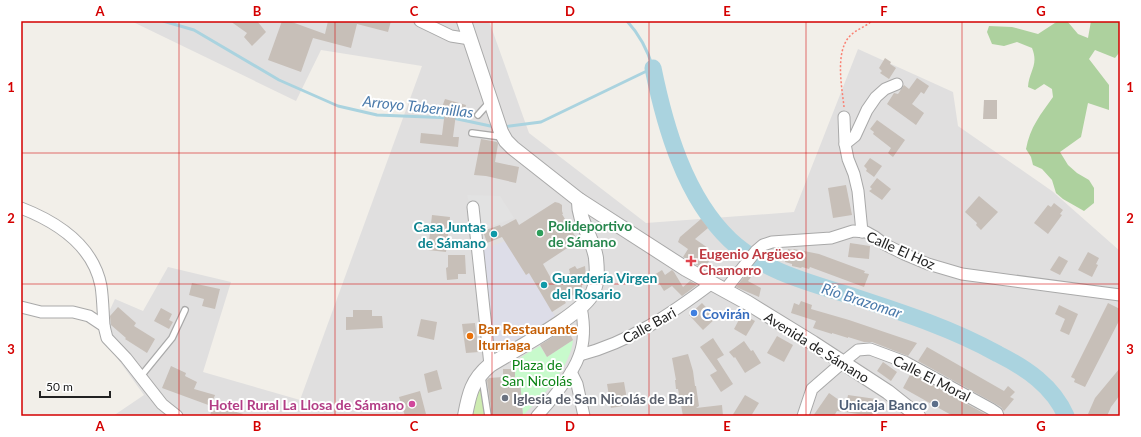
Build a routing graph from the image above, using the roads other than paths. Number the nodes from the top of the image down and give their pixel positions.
1 (420, 21) edge
2 (464, 21) edge
3 (470, 39) junction
4 (897, 84) dead end
5 (491, 103) junction
6 (478, 115) dead end
7 (844, 117) road end
8 (500, 130) junction
9 (472, 133) dead end
10 (845, 144) junction
11 (579, 200) junction
12 (473, 207) dead end
13 (21, 208) edge
14 (862, 232) junction
15 (712, 283) junction
16 (725, 290) junction
17 (1120, 295) edge
18 (21, 307) edge
19 (581, 307) junction
20 (186, 310) dead end
21 (104, 326) junction
22 (580, 355) junction
23 (842, 362) junction
24 (485, 369) junction
25 (571, 372) junction
26 (140, 376) junction
27 (178, 416) edge
28 (465, 416) edge
29 (488, 416) edge
30 (537, 416) edge
31 (584, 416) edge
32 (803, 416) edge
33 (918, 416) edge
34 (998, 416) edge

1 - 3 street
2 - 3 street
3 - 5 street
4 - 10 street
5 - 6 lane
5 - 8 street
7 - 10 street
8 - 9 lane
8 - 11 street, Avenida de Sámano
10 - 14 street
11 - 15 street, Avenida de Sámano
11 - 19 street
12 - 24 street
13 - 21 street
14 - 16 street, Calle El Hoz
14 - 17 street, Calle El Hoz
15 - 16 street, Avenida de Sámano
15 - 22 street, Calle Bari
16 - 23 street, Avenida de Sámano
18 - 21 street
19 - 22 street
19 - 24 street
20 - 26 lane
21 - 26 street
22 - 25 street
23 - 32 street
23 - 33 street, Avenida de Sámano
23 - 34 street, Calle El Moral
24 - 28 street
24 - 29 lane
25 - 30 street
25 - 31 street
26 - 27 street

